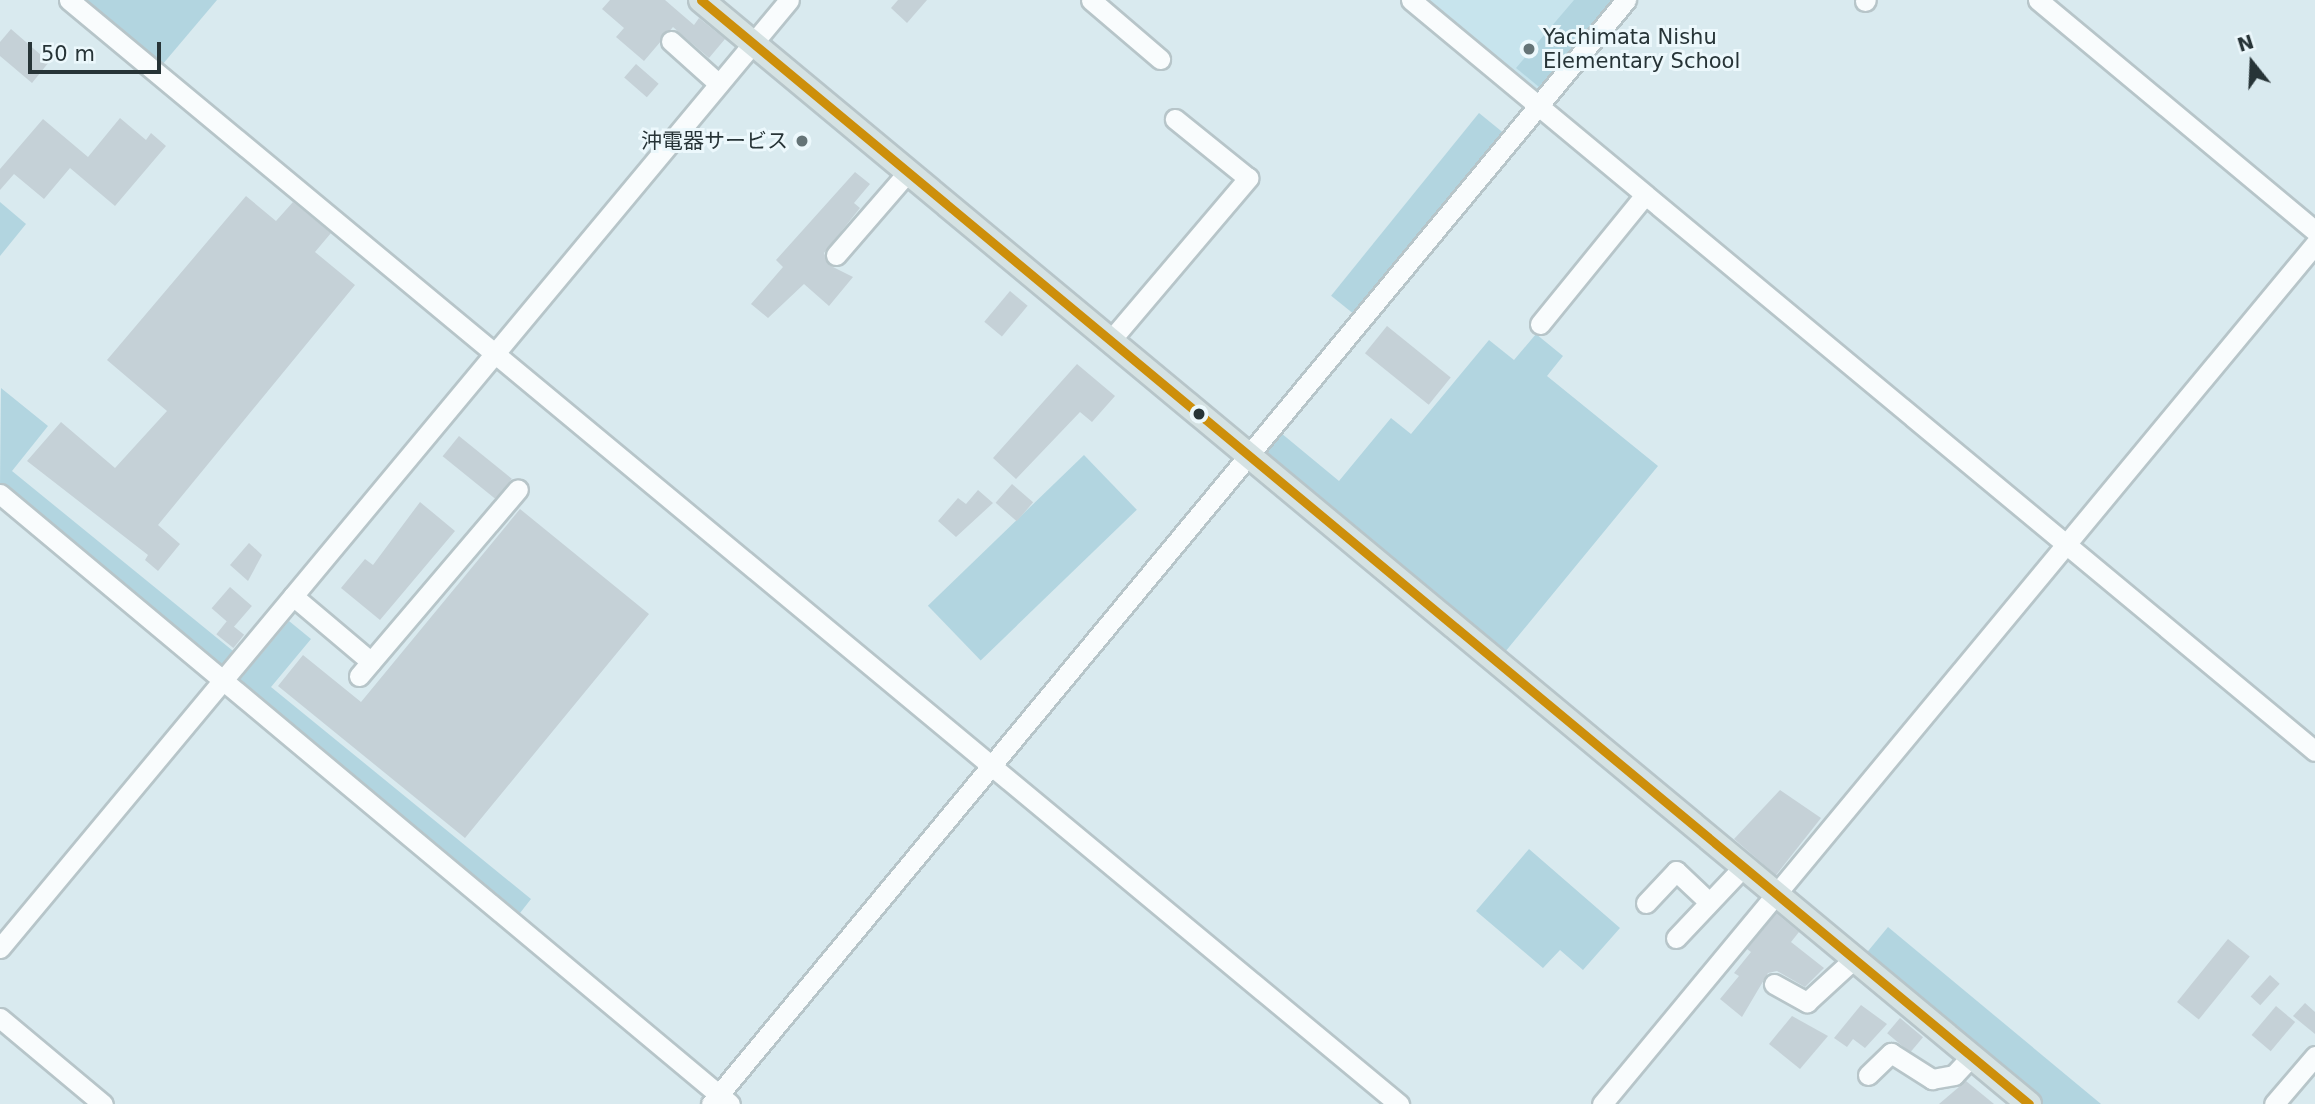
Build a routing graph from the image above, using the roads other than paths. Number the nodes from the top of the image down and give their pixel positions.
1 (69, 0) edge
2 (701, 0) edge
3 (789, 0) edge
4 (1091, 0) edge
5 (1411, 0) edge
6 (1626, 0) edge
7 (2038, 0) edge
8 (671, 41) dead end
9 (753, 43) junction
10 (1160, 59) dead end
11 (719, 84) junction
12 (1539, 104) junction
13 (1175, 119) dead end
14 (908, 172) junction
15 (1644, 196) junction
16 (2315, 231) edge
17 (2315, 244) edge
18 (836, 255) dead end
19 (1539, 324) dead end
20 (1110, 341) junction
21 (497, 351) junction
22 (1251, 459) junction
23 (518, 489) dead end
24 (0, 494) edge
25 (2068, 545) junction
26 (293, 596) junction
27 (224, 679) junction
28 (2315, 751) edge
29 (988, 764) junction
30 (1744, 866) junction
31 (1779, 895) junction
32 (1710, 902) junction
33 (1646, 903) dead end
34 (1676, 938) dead end
35 (0, 948) edge
36 (1855, 958) junction
37 (1774, 984) dead end
38 (0, 1018) edge
39 (1972, 1056) junction
40 (2312, 1069) edge
41 (1868, 1075) dead end
42 (720, 1101) edge
43 (103, 1104) edge
44 (1399, 1104) edge
45 (1602, 1104) edge
46 (2029, 1104) edge
47 (2274, 1104) edge

1 - 21 street
2 - 9 main road
3 - 9 street
4 - 10 street
5 - 12 street
6 - 12 street
7 - 16 street
8 - 11 street
9 - 11 street
9 - 14 main road
11 - 21 street
12 - 15 street
12 - 22 street
13 - 20 street
14 - 18 street
14 - 20 main road
15 - 19 street
15 - 25 street
17 - 25 street
20 - 22 main road
21 - 26 street
21 - 29 street
22 - 29 street
22 - 30 main road
23 - 26 street
24 - 27 street
25 - 28 street
25 - 31 street
26 - 27 street
27 - 35 street
27 - 42 street
29 - 42 street
29 - 44 street
30 - 31 main road
30 - 32 street
31 - 36 main road
31 - 45 street
32 - 33 street
32 - 34 street
36 - 37 street
36 - 39 main road
38 - 43 street
39 - 41 street
39 - 46 main road
40 - 47 street

